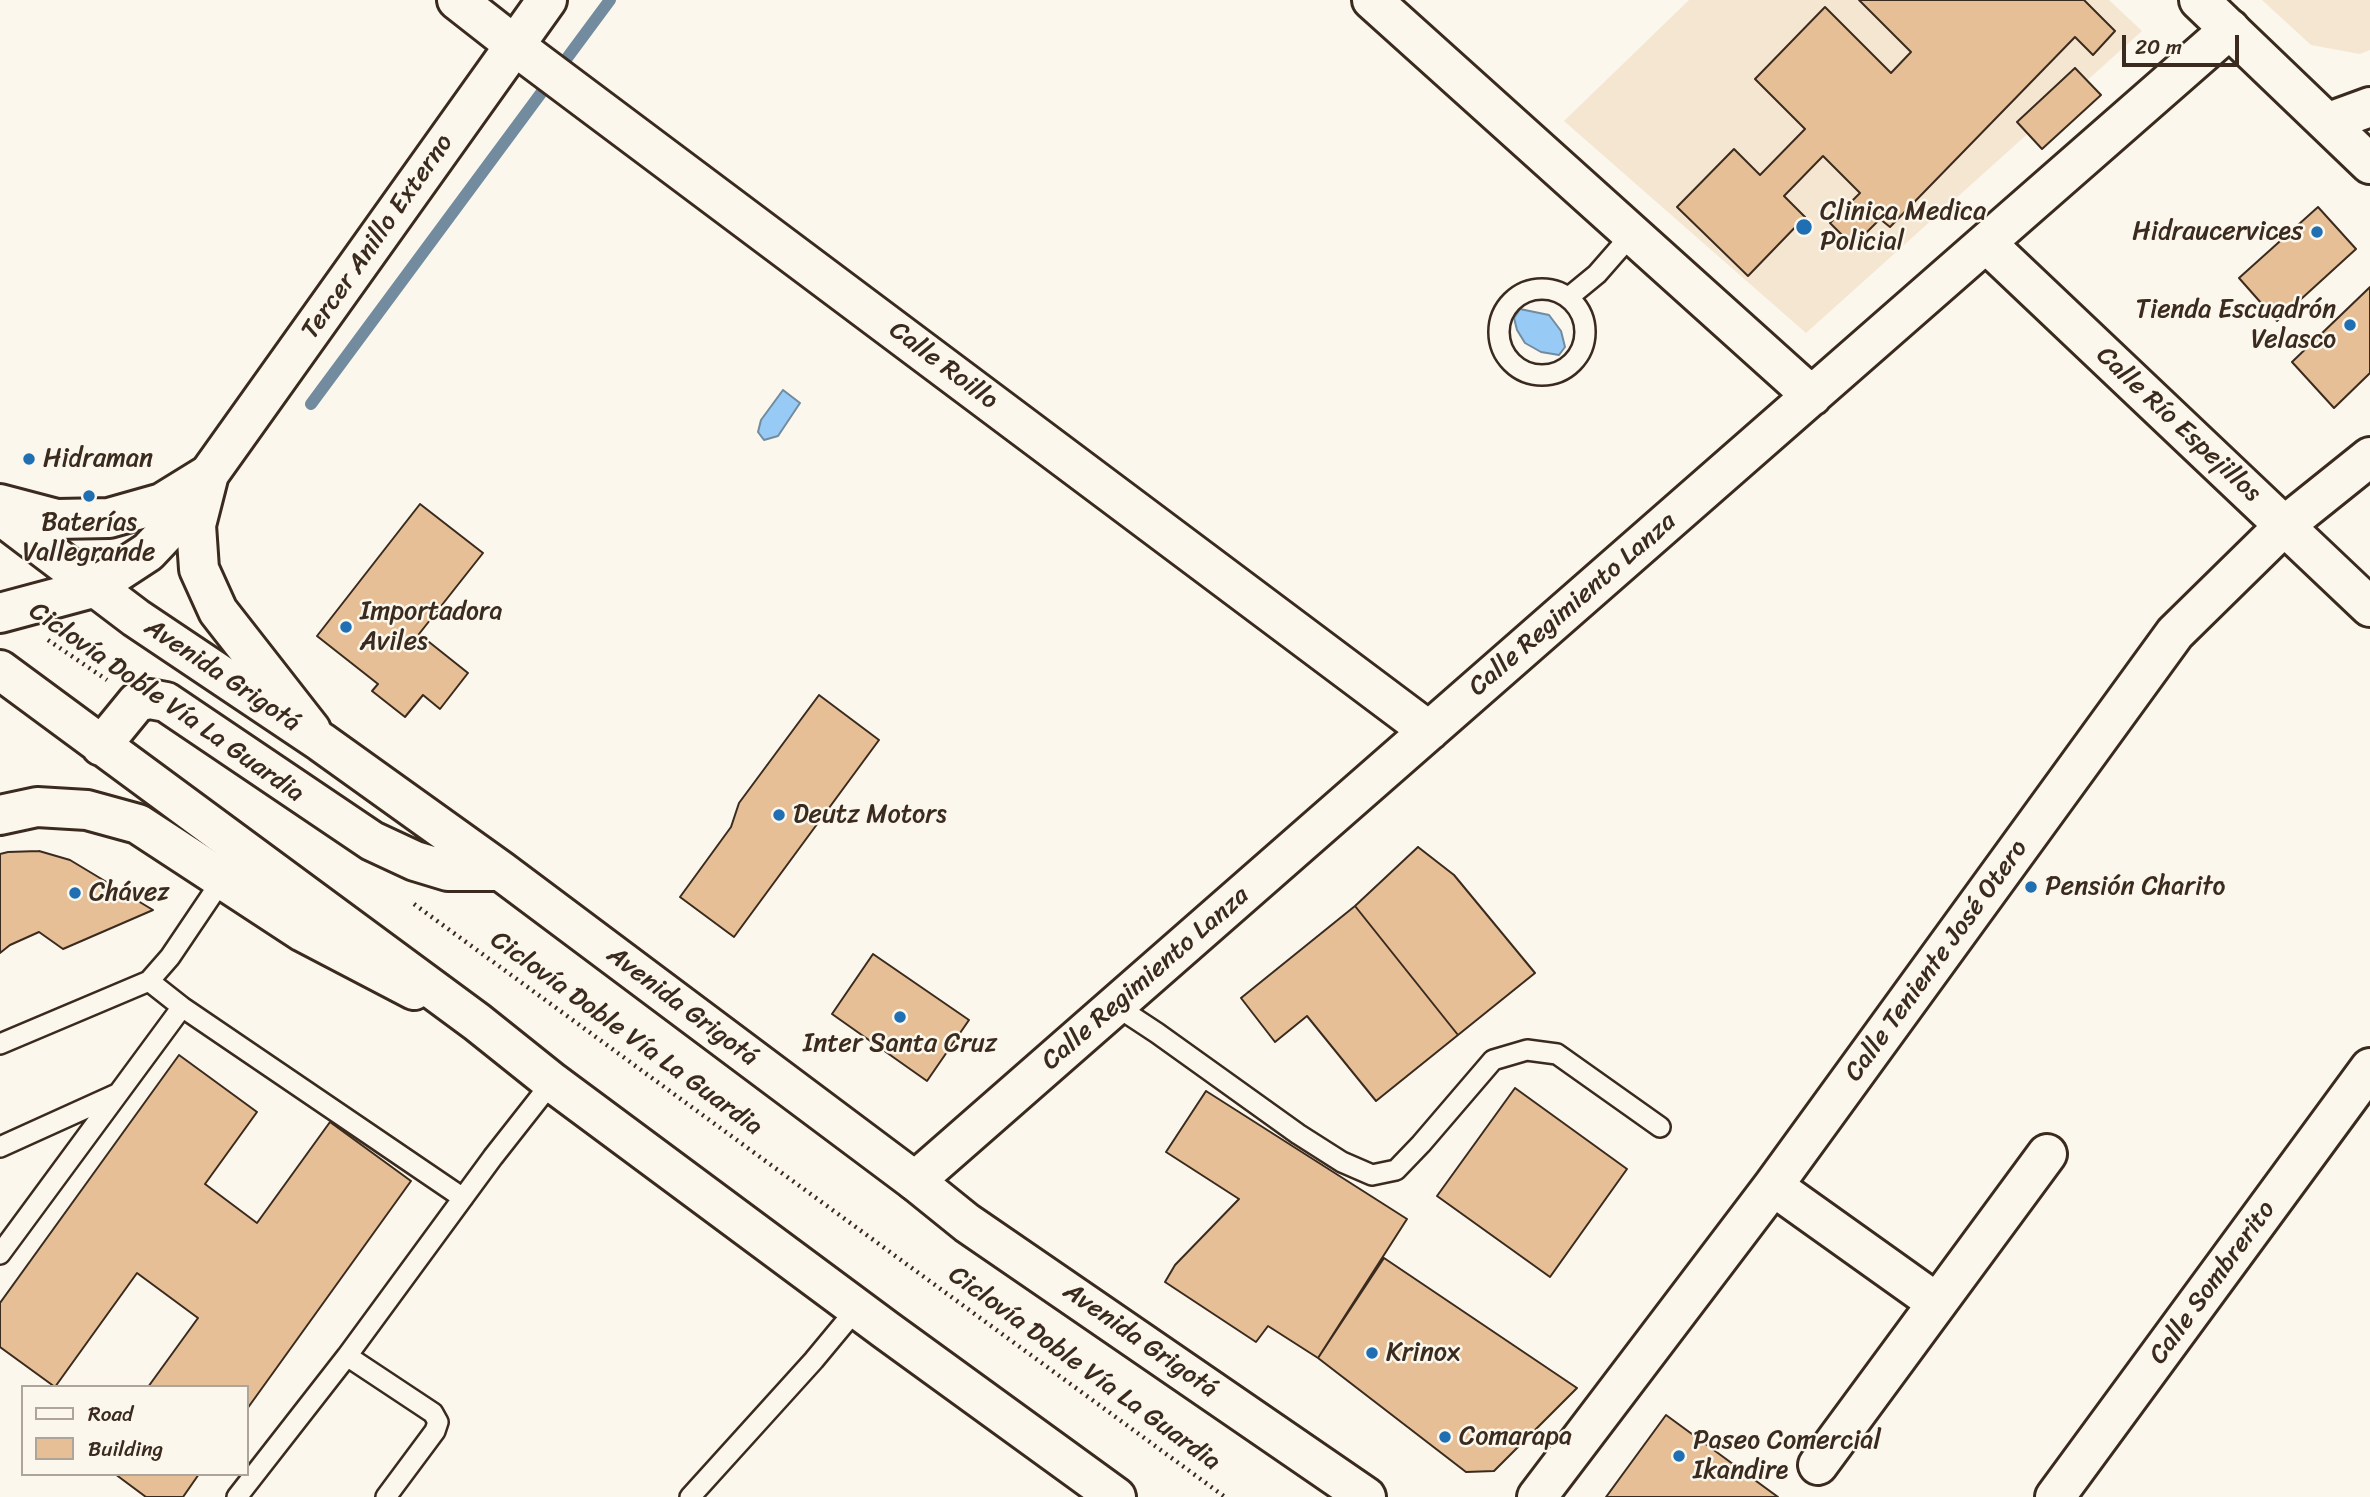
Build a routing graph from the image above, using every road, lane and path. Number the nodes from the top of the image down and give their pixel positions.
1 (457, 0) edge
2 (547, 0) edge
3 (1372, 0) edge
4 (2199, 0) edge
5 (2230, 29) junction
6 (523, 52) junction
7 (2370, 107) edge
8 (2329, 122) junction
9 (2370, 164) edge
10 (1632, 234) junction
11 (1986, 243) junction
12 (1569, 298) junction
13 (1812, 396) junction
14 (2370, 457) edge
15 (209, 474) junction
16 (0, 504) edge
17 (0, 515) edge
18 (2284, 526) junction
19 (93, 587) junction
20 (2370, 607) edge
21 (2, 613) edge
22 (0, 670) edge
23 (137, 702) junction
24 (1429, 731) junction
25 (321, 743) junction
26 (101, 746) junction
27 (0, 815) edge
28 (232, 864) junction
29 (501, 871) junction
30 (407, 899) dead end
31 (149, 981) junction
32 (1116, 1006) junction
33 (182, 1007) junction
34 (0, 1044) edge
35 (2370, 1068) edge
36 (552, 1082) junction
37 (119, 1093) junction
38 (1660, 1127) dead end
39 (0, 1147) edge
40 (2047, 1154) dead end
41 (915, 1181) junction
42 (1773, 1186) junction
43 (463, 1198) junction
44 (0, 1254) edge
45 (1937, 1303) junction
46 (858, 1307) junction
47 (347, 1356) junction
48 (1818, 1465) dead end
49 (237, 1497) edge
50 (386, 1497) edge
51 (690, 1497) edge
52 (1116, 1497) edge
53 (1225, 1497) edge
54 (1366, 1497) edge
55 (1537, 1497) edge
56 (2055, 1497) edge

1 - 6 street, Calle Roillo
2 - 6 street, Tercer Anillo Externo
3 - 10 street
4 - 5 street
5 - 8 street
5 - 11 street, Calle Regimiento Lanza
6 - 15 street, Tercer Anillo Externo
6 - 24 street, Calle Roillo
7 - 8 street
8 - 9 street
10 - 12 lane
10 - 13 street
11 - 13 street, Calle Regimiento Lanza
11 - 18 street, Calle Río Espejillos
12 - 12 lane
13 - 24 street, Calle Regimiento Lanza
14 - 18 street, Calle Teniente José Otero
15 - 16 street, Tercer Anillo Externo
15 - 19 street
15 - 25 street, Tercer Anillo Externo
17 - 19 street, Avenida Grigotá
18 - 20 street, Calle Río Espejillos
18 - 42 street, Calle Teniente José Otero
19 - 21 street
19 - 25 street, Avenida Grigotá
21 - 23 path, Ciclovía Doble Vía La Guardia
22 - 26 street
23 - 26 street
23 - 29 street
24 - 32 street, Calle Regimiento Lanza
25 - 29 street, Avenida Grigotá
26 - 28 street
27 - 28 street
28 - 31 lane
28 - 36 street
29 - 41 street, Avenida Grigotá
30 - 53 path, Ciclovía Doble Vía La Guardia
31 - 33 lane
31 - 34 lane
32 - 38 lane
32 - 41 street, Calle Regimiento Lanza
33 - 37 lane
33 - 43 lane
35 - 56 street, Calle Sombrerito
36 - 43 lane
36 - 46 street
37 - 39 lane
37 - 44 lane
40 - 45 street
41 - 54 street, Avenida Grigotá
42 - 45 street
42 - 55 street, Calle Teniente José Otero
43 - 47 lane
45 - 48 street
46 - 51 lane
46 - 52 street
47 - 49 lane
47 - 50 lane

